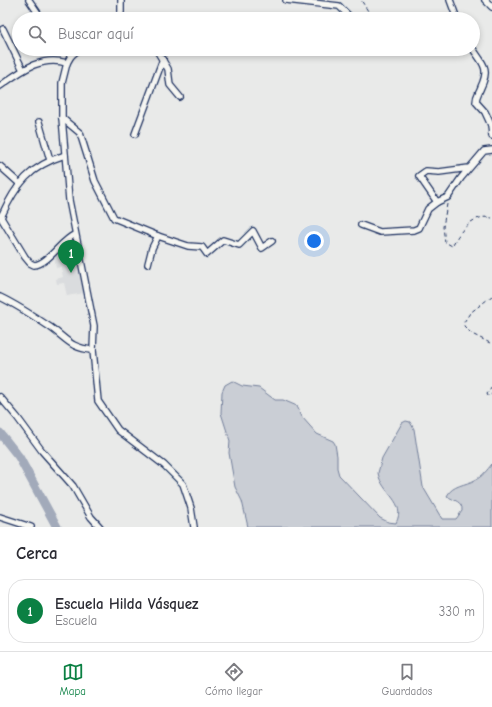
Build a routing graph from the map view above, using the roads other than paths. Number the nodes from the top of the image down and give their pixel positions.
1 (29, 0) edge
2 (121, 0) edge
3 (286, 0) edge
4 (450, 0) edge
5 (486, 0) edge
6 (492, 8) edge
7 (37, 12) edge
8 (121, 12) edge
9 (345, 12) edge
10 (454, 12) edge
11 (3, 29) dead end
12 (12, 47) edge
13 (16, 56) edge
14 (71, 56) edge
15 (161, 56) edge
16 (479, 56) edge
17 (163, 59) junction
18 (67, 63) junction
19 (23, 70) junction
20 (0, 86) edge
21 (180, 97) dead end
22 (62, 118) junction
23 (39, 122) dead end
24 (135, 134) dead end
25 (492, 136) edge
26 (492, 150) edge
27 (65, 155) junction
28 (50, 160) junction
29 (0, 166) edge
30 (469, 168) junction
31 (20, 184) junction
32 (437, 202) junction
33 (1, 216) edge
34 (361, 225) dead end
35 (74, 235) junction
36 (158, 236) junction
37 (272, 241) dead end
38 (148, 264) dead end
39 (0, 297) edge
40 (93, 350) junction
41 (0, 397) edge
42 (0, 517) edge
43 (30, 527) edge
44 (100, 527) edge
45 (194, 527) edge

1 - 7 street
2 - 8 street
3 - 9 street
4 - 10 street
5 - 6 street
11 - 12 street
13 - 19 street
14 - 18 street
15 - 17 street
16 - 25 street
17 - 21 street
17 - 24 street
18 - 19 street
18 - 22 street
19 - 20 street
22 - 27 street
22 - 36 street
23 - 28 street
26 - 30 street
27 - 28 street
27 - 35 street
28 - 31 street
29 - 31 street
30 - 32 street
30 - 32 street
31 - 33 street
32 - 34 street
33 - 35 street
35 - 40 street
36 - 37 street
36 - 38 street
39 - 40 street
40 - 45 street
41 - 44 street
42 - 43 street

